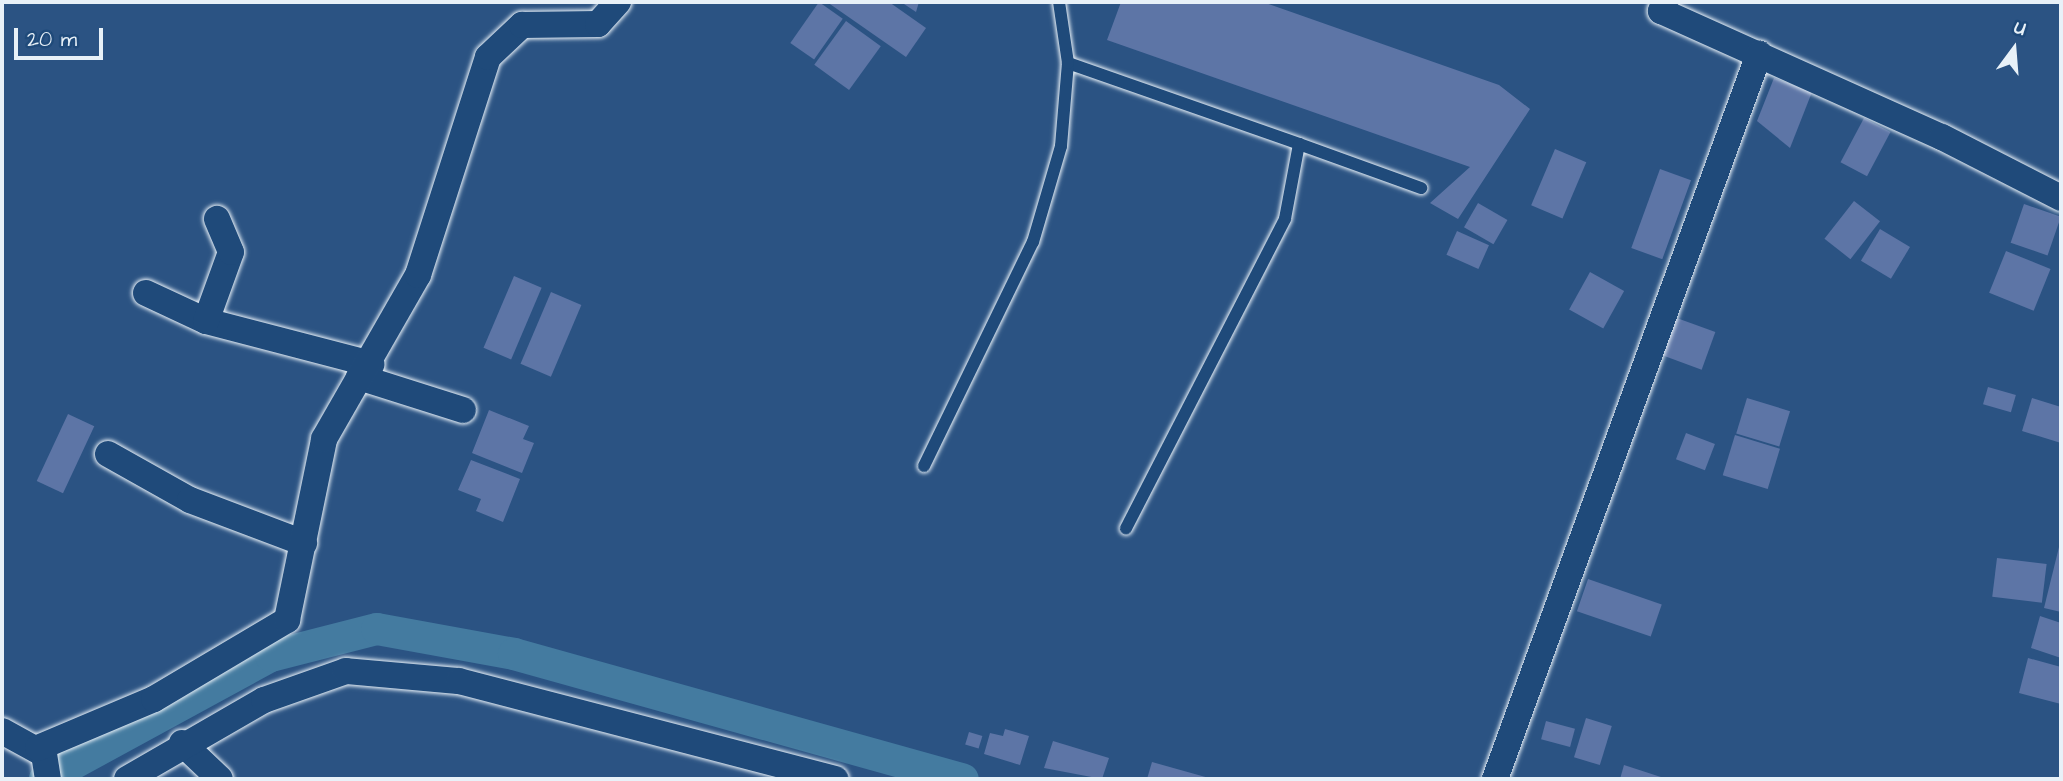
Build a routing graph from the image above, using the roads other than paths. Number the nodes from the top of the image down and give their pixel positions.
1 (618, 2) edge
2 (1059, 2) edge
3 (1656, 5) edge
4 (1759, 54) junction
5 (1068, 63) junction
6 (1299, 144) junction
7 (1421, 188) dead end
8 (2061, 198) edge
9 (217, 219) dead end
10 (146, 293) dead end
11 (206, 321) junction
12 (365, 370) junction
13 (463, 410) dead end
14 (108, 454) dead end
15 (924, 466) dead end
16 (1126, 529) dead end
17 (304, 543) junction
18 (2, 731) edge
19 (182, 743) junction
20 (45, 764) edge
21 (127, 779) edge
22 (220, 779) edge
23 (835, 779) edge
24 (1495, 779) edge

1 - 12 street
2 - 5 lane
3 - 4 street
4 - 8 street
4 - 24 street
5 - 6 lane
5 - 15 lane
6 - 7 lane
6 - 16 lane
9 - 11 street
10 - 11 street
11 - 12 street
12 - 13 street
12 - 17 street
14 - 17 street
17 - 20 street
18 - 20 street
19 - 21 street
19 - 22 street
19 - 23 street

